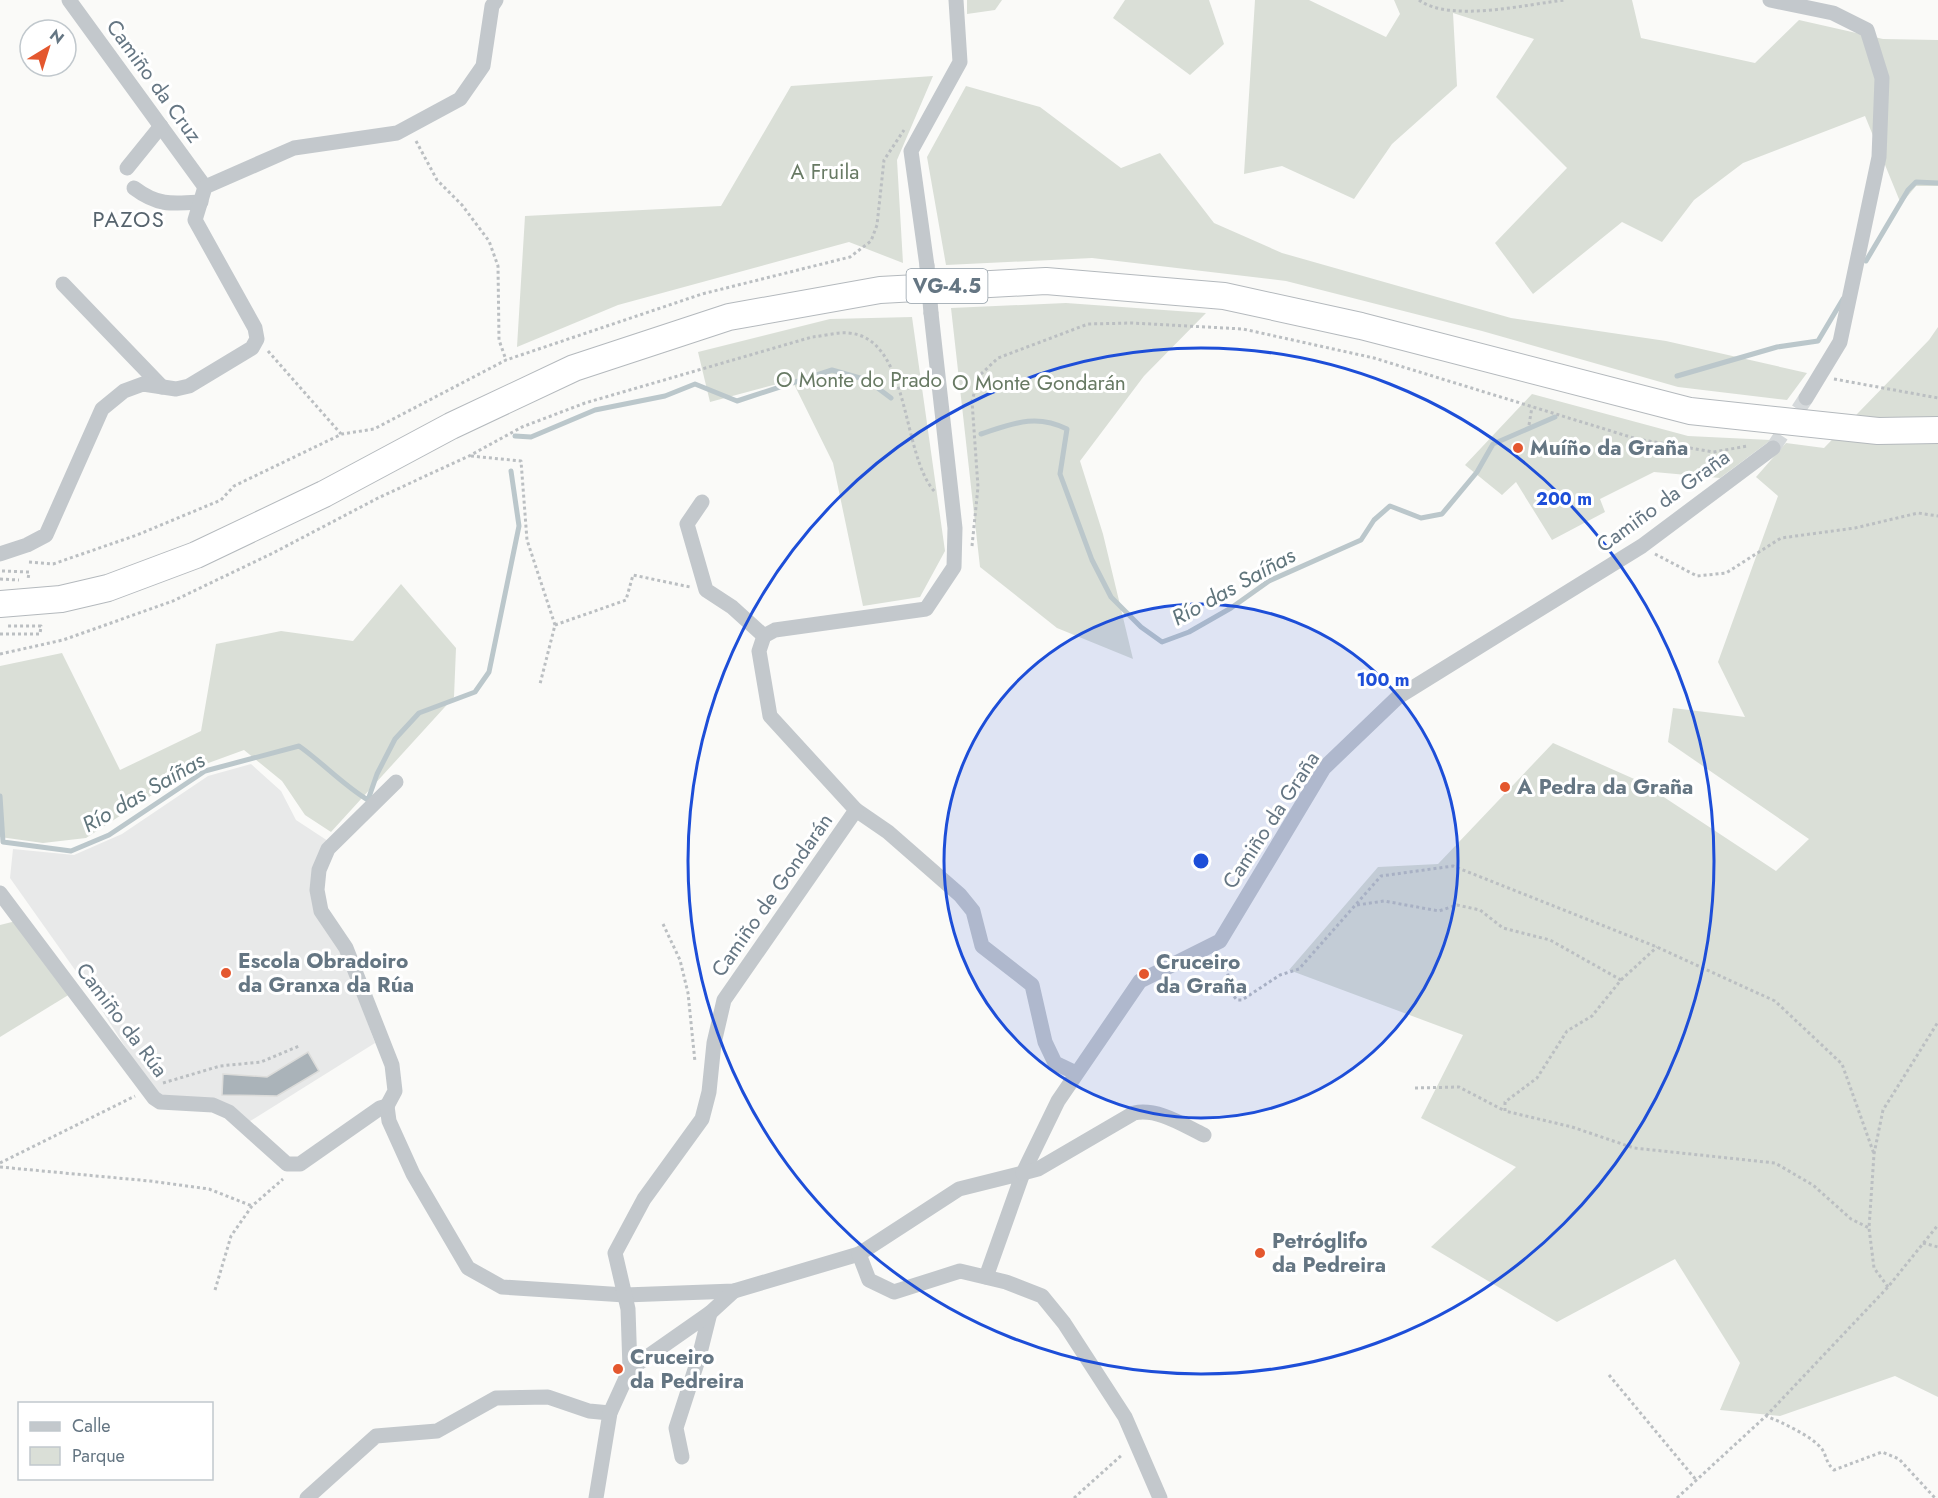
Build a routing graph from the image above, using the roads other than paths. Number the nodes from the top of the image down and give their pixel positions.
1 (69, 0) edge
2 (496, 0) edge
3 (956, 0) edge
4 (1770, 0) edge
5 (161, 126) junction
6 (128, 168) dead end
7 (134, 188) dead end
8 (203, 195) junction
9 (63, 284) dead end
10 (162, 387) junction
11 (1806, 398) tunnel mouth
12 (1938, 430) edge
13 (1770, 450) tunnel mouth
14 (702, 502) dead end
15 (0, 554) edge
16 (0, 603) edge
17 (764, 636) junction
18 (396, 782) dead end
19 (856, 810) junction
20 (0, 894) edge
21 (1076, 1073) junction
22 (387, 1106) junction
23 (1204, 1135) dead end
24 (1023, 1173) junction
25 (859, 1254) junction
26 (986, 1277) junction
27 (734, 1291) junction
28 (625, 1295) junction
29 (710, 1313) junction
30 (630, 1370) junction
31 (610, 1413) junction
32 (682, 1457) dead end
33 (307, 1498) edge
34 (596, 1498) edge
35 (1160, 1498) edge

1 - 5 street, Camiño da Cruz
2 - 8 street
3 - 17 street, bridge
4 - 11 street
5 - 6 street
5 - 8 street, Camiño da Cruz
7 - 8 street
8 - 10 street
9 - 10 street
10 - 15 street
12 - 16 highway, VG-4.5
13 - 21 street, Camiño da Graña
14 - 17 street
17 - 19 street, Camiño de Gondarán
18 - 22 street
19 - 21 street
19 - 28 street, Camiño de Gondarán
20 - 22 street, Camiño da Rúa
21 - 24 street
22 - 28 street
23 - 24 street
24 - 25 street
24 - 26 street
25 - 26 street
25 - 27 street
26 - 35 street
27 - 28 street
27 - 29 street
28 - 30 street, Camiño de Gondarán
29 - 30 street
29 - 32 street
30 - 31 street
31 - 33 street
31 - 34 street

